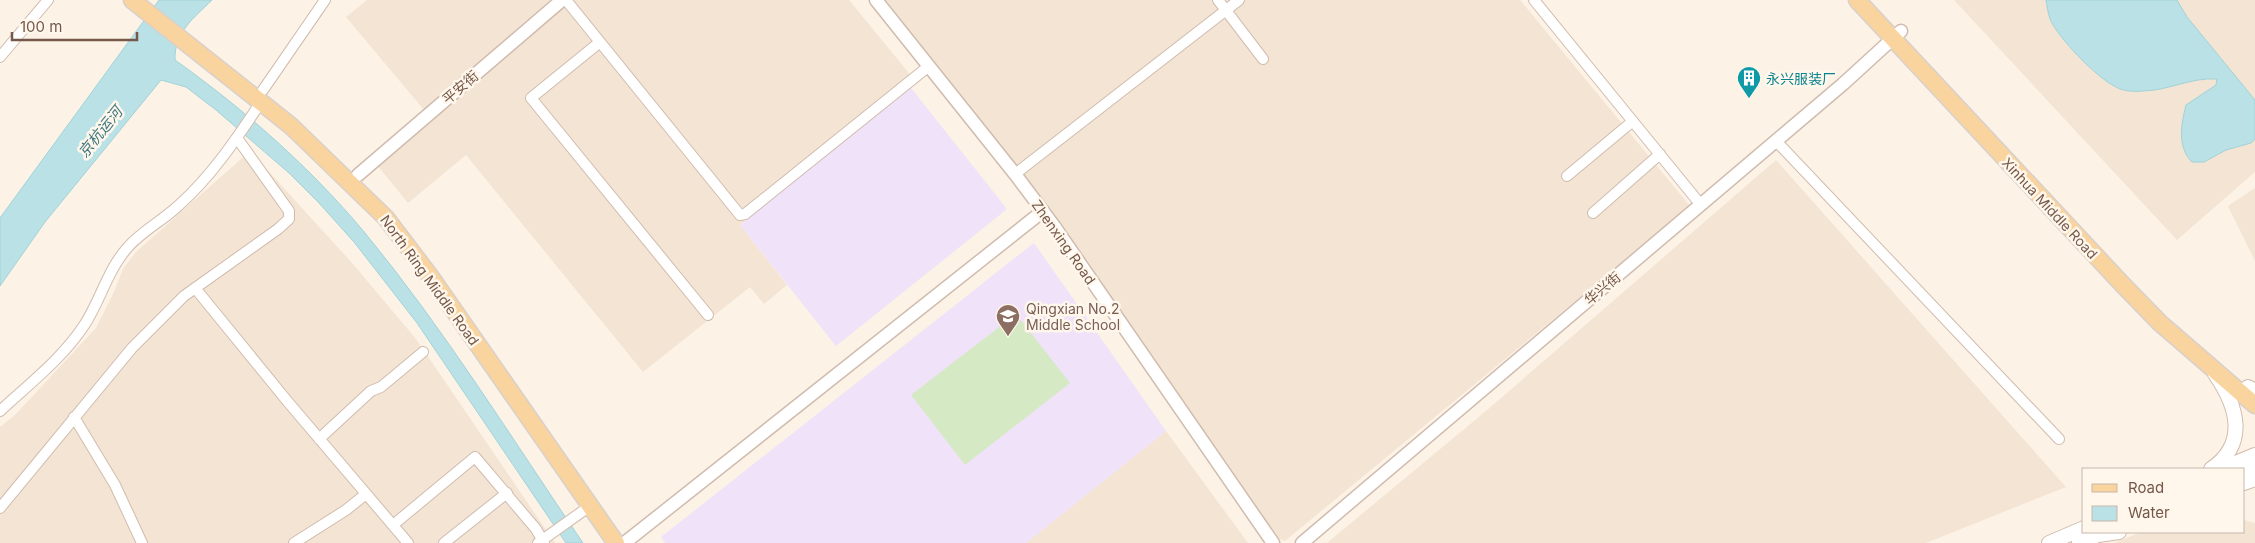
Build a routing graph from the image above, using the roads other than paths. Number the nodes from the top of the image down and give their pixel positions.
1 (48, 0) edge
2 (325, 0) edge
3 (564, 0) edge
4 (876, 0) edge
5 (1218, 0) edge
6 (1239, 0) edge
7 (1534, 0) edge
8 (1857, 0) edge
9 (1872, 0) edge
10 (139, 1) edge
11 (1226, 10) junction
12 (1897, 35) junction
13 (600, 42) junction
14 (0, 57) edge
15 (1263, 58) dead end
16 (929, 66) junction
17 (262, 96) junction
18 (1633, 122) junction
19 (237, 138) junction
20 (1776, 141) junction
21 (1660, 154) junction
22 (1015, 174) junction
23 (358, 175) junction
24 (1567, 176) dead end
25 (1701, 205) junction
26 (1043, 211) junction
27 (1593, 213) dead end
28 (195, 288) junction
29 (708, 315) dead end
30 (423, 352) dead end
31 (2209, 366) junction
32 (2253, 390) edge
33 (2255, 405) edge
34 (0, 411) edge
35 (74, 417) junction
36 (319, 439) junction
37 (2059, 439) dead end
38 (2255, 455) edge
39 (2212, 468) edge
40 (2223, 468) edge
41 (507, 493) junction
42 (366, 494) junction
43 (590, 506) junction
44 (0, 508) edge
45 (393, 525) junction
46 (2082, 529) edge
47 (2102, 533) edge
48 (541, 542) edge
49 (624, 542) edge
50 (142, 543) edge
51 (294, 543) edge
52 (408, 543) edge
53 (444, 543) edge
54 (1273, 543) edge
55 (1302, 543) edge
56 (2048, 543) edge
57 (2080, 543) edge

1 - 14 street
2 - 17 street
3 - 13 street
3 - 23 street, 平安街
4 - 16 street, Zhenxing Road
5 - 11 street
6 - 11 street
7 - 18 street
8 - 12 main road, Xinhua Middle Road
9 - 12 main road, Xinhua Middle Road
10 - 17 main road, North Ring Middle Road
11 - 15 street
11 - 22 street
12 - 20 street, 华兴街
12 - 31 main road, Xinhua Middle Road
12 - 32 main road, Xinhua Middle Road
13 - 16 street
13 - 29 street
16 - 22 street, Zhenxing Road
17 - 19 street
17 - 23 main road, North Ring Middle Road
17 - 43 main road, North Ring Middle Road
18 - 21 street
18 - 24 street
19 - 28 street
19 - 34 street
20 - 25 street, 华兴街
20 - 37 street
21 - 25 street
21 - 27 street
22 - 26 street, Zhenxing Road
23 - 49 main road, North Ring Middle Road
25 - 55 street, 华兴街
26 - 49 street
26 - 54 street, Zhenxing Road
28 - 35 street
28 - 36 street
30 - 36 street
31 - 33 main road, Xinhua Middle Road
31 - 39 main road
35 - 44 street
35 - 50 street
36 - 42 street
38 - 40 main road
41 - 45 street
41 - 48 street
41 - 53 street
42 - 45 street
42 - 51 street
43 - 48 street
43 - 49 main road, North Ring Middle Road
45 - 52 street
46 - 56 main road
47 - 57 main road

